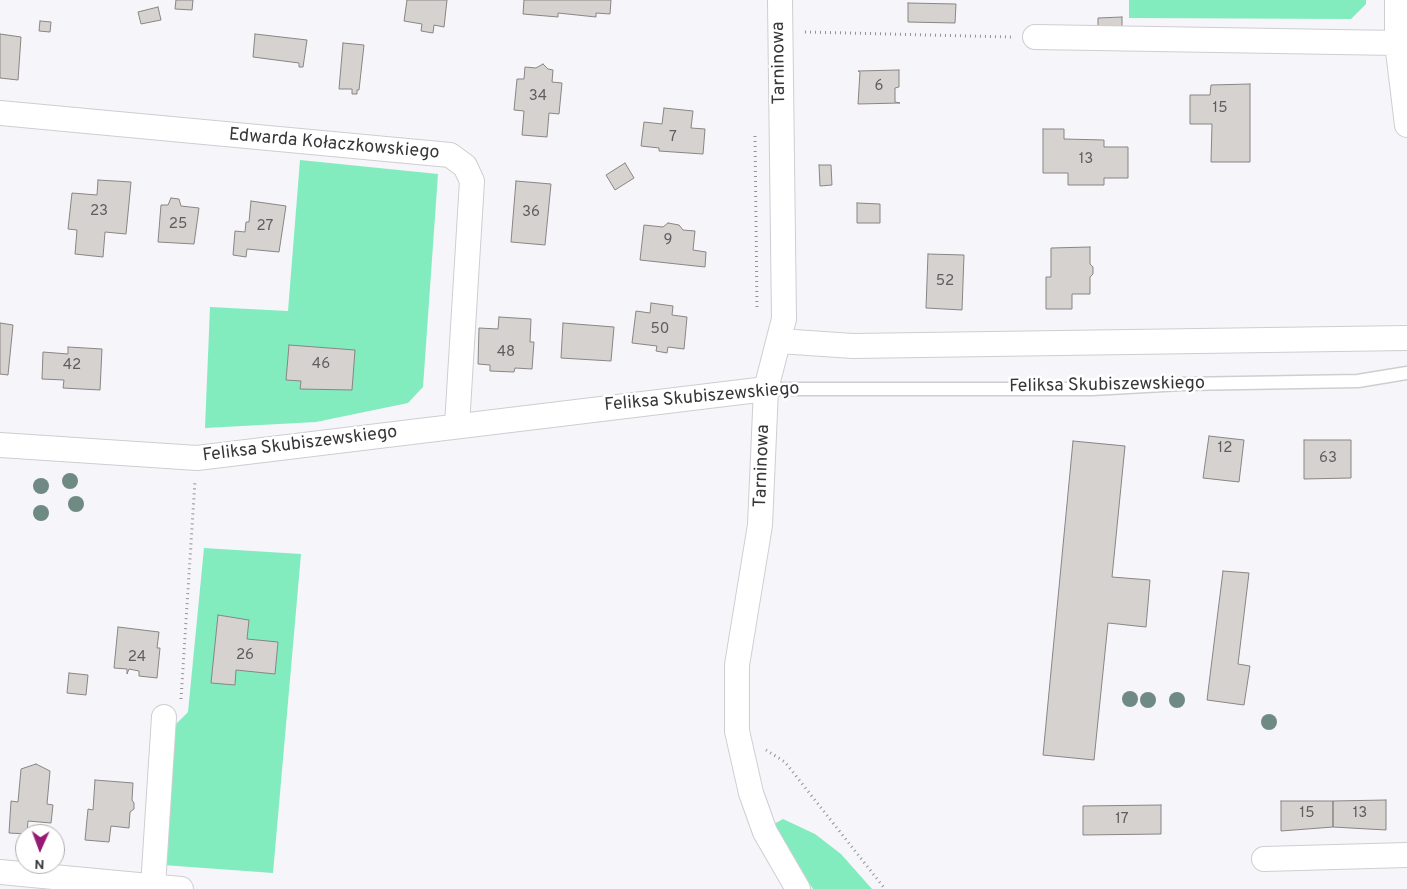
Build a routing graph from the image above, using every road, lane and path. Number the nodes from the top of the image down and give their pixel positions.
1 (780, 0) edge
2 (1397, 0) edge
3 (804, 32) dead end
4 (1035, 37) joint
5 (1397, 43) junction
6 (0, 113) edge
7 (1407, 125) edge
8 (1407, 338) edge
9 (779, 341) junction
10 (1407, 372) edge
11 (766, 389) junction
12 (457, 425) junction
13 (0, 445) edge
14 (196, 458) junction
15 (164, 717) joint
16 (737, 731) junction
17 (1407, 855) edge
18 (1264, 859) dead end
19 (0, 872) edge
20 (153, 886) junction
21 (181, 889) edge
22 (798, 889) edge
23 (885, 889) edge

1 - 9 street, Tarninowa
2 - 5 street
3 - 4 path
4 - 5 street
5 - 7 street
6 - 12 street, Edwarda Kołaczkowskiego
8 - 9 street
9 - 11 street, Tarninowa
10 - 11 lane, Feliksa Skubiszewskiego
11 - 12 street, Feliksa Skubiszewskiego
11 - 16 street, Tarninowa
12 - 14 street, Feliksa Skubiszewskiego
13 - 14 street, Feliksa Skubiszewskiego
14 - 15 path
15 - 20 street
16 - 22 street, Tarninowa
16 - 23 path
17 - 18 street
19 - 20 street
20 - 21 street

